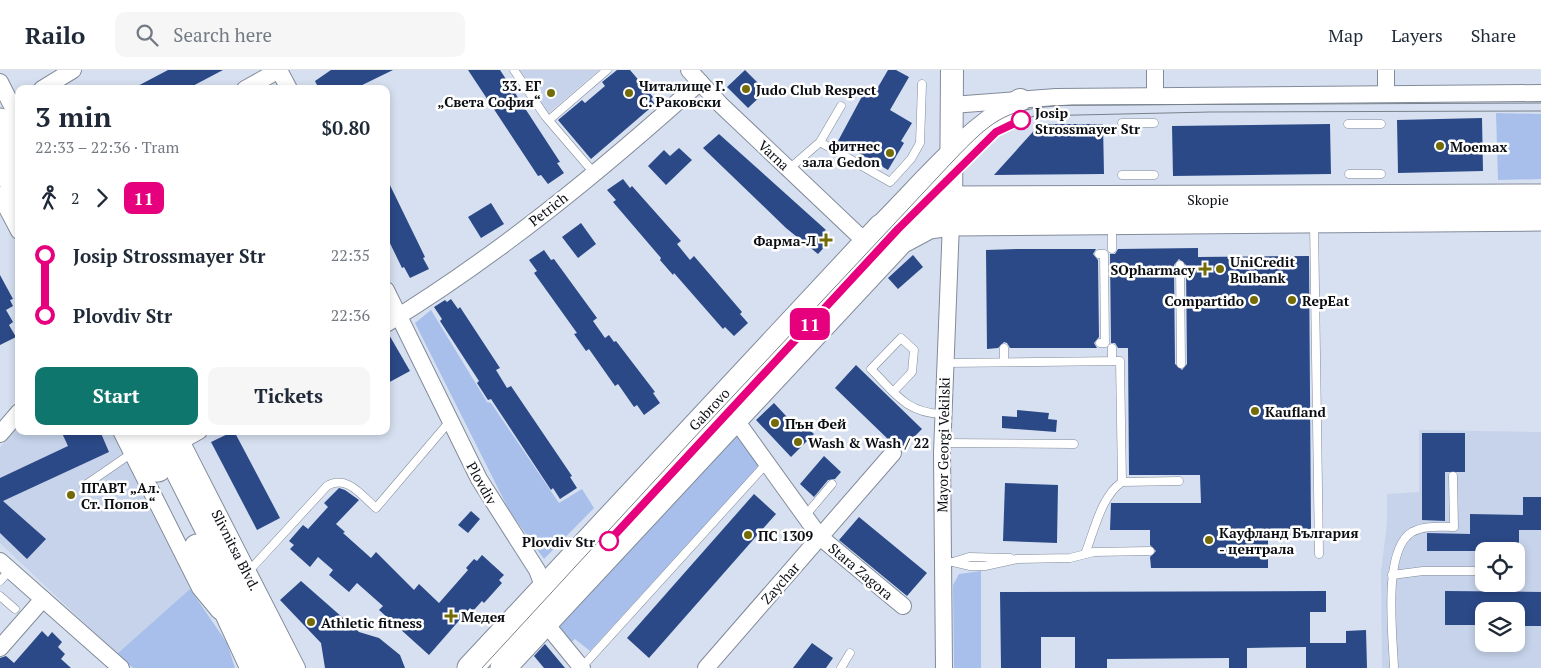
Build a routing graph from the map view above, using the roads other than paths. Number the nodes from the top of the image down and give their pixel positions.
1 (74, 70) edge
2 (279, 70) edge
3 (514, 70) edge
4 (607, 70) edge
5 (952, 70) edge
6 (1155, 70) edge
7 (1386, 70) edge
8 (694, 76) edge
9 (0, 82) edge
10 (922, 84) dead end
11 (49, 85) edge
12 (252, 85) edge
13 (286, 85) edge
14 (1541, 93) edge
15 (1386, 94) junction
16 (1155, 96) junction
17 (1020, 100) junction
18 (952, 105) junction
19 (841, 106) dead end
20 (12, 113) edge
21 (549, 120) junction
22 (1122, 123) dead end
23 (1154, 123) dead end
24 (1348, 124) dead end
25 (1381, 124) dead end
26 (15, 132) edge
27 (820, 142) junction
28 (952, 153) junction
29 (0, 159) edge
30 (789, 170) junction
31 (594, 173) junction
32 (1349, 174) dead end
33 (1381, 174) dead end
34 (1122, 175) dead end
35 (1154, 175) dead end
36 (1362, 187) junction
37 (1137, 188) junction
38 (0, 195) edge
39 (1541, 197) edge
40 (948, 203) junction
41 (12, 211) edge
42 (1541, 218) edge
43 (1314, 220) junction
44 (1112, 223) junction
45 (877, 243) junction
46 (1112, 249) dead end
47 (1099, 254) dead end
48 (1180, 265) dead end
49 (390, 307) edge
50 (393, 320) edge
51 (1100, 343) dead end
52 (1004, 348) dead end
53 (1112, 348) dead end
54 (1112, 361) junction
55 (1004, 362) junction
56 (945, 363) junction
57 (1181, 364) dead end
58 (894, 391) junction
59 (720, 398) junction
60 (942, 414) junction
61 (15, 417) edge
62 (734, 418) junction
63 (450, 421) junction
64 (0, 434) edge
65 (160, 435) edge
66 (178, 436) edge
67 (135, 442) edge
68 (942, 443) junction
69 (1074, 444) dead end
70 (893, 453) dead end
71 (767, 463) junction
72 (1453, 476) dead end
73 (1179, 481) dead end
74 (1122, 482) junction
75 (832, 484) dead end
76 (84, 486) dead end
77 (805, 516) junction
78 (820, 537) junction
79 (1150, 550) dead end
80 (1085, 554) junction
81 (1318, 554) dead end
82 (948, 562) junction
83 (3, 570) edge
84 (1475, 571) edge
85 (248, 573) junction
86 (1392, 575) junction
87 (544, 588) junction
88 (0, 596) edge
89 (43, 599) junction
90 (903, 606) dead end
91 (15, 609) dead end
92 (547, 620) junction
93 (0, 648) edge
94 (850, 653) dead end
95 (121, 668) edge
96 (253, 668) edge
97 (278, 668) edge
98 (297, 668) edge
99 (470, 668) edge
100 (503, 668) edge
101 (582, 668) edge
102 (706, 668) edge
103 (841, 668) edge
104 (944, 668) edge
105 (1394, 668) edge

1 - 11 street
2 - 12 street
2 - 13 street
3 - 21 lane
4 - 21 lane
5 - 18 street
6 - 16 street
7 - 15 street
8 - 30 street, Varna
8 - 31 street, Petrich
9 - 20 street
10 - 27 lane
14 - 15 street
15 - 16 street
16 - 17 street
17 - 18 street
17 - 28 street, Gabrovo
18 - 28 street
19 - 27 lane
20 - 26 main road
21 - 31 lane
22 - 23 lane
24 - 25 lane
27 - 30 lane
28 - 40 street
28 - 45 street, Gabrovo
29 - 41 main road
30 - 45 street, Varna
31 - 50 street, Petrich
32 - 36 lane
33 - 36 lane
34 - 37 lane
35 - 37 lane
36 - 37 main road, Skopie
36 - 39 main road, Skopie
37 - 40 main road, Skopie
38 - 41 street
40 - 44 main road, Skopie
40 - 45 main road, Skopie
40 - 45 main road, Gabrovo
40 - 56 street, Mayor Georgi Vekilski
42 - 43 main road, Skopie
43 - 44 main road, Skopie
43 - 81 lane
44 - 46 lane
45 - 59 main road, Gabrovo
45 - 62 main road, Gabrovo
47 - 51 lane
48 - 57 lane
49 - 50 street, Plovdiv
50 - 63 street, Plovdiv
52 - 55 lane
53 - 54 lane
54 - 55 lane
54 - 74 lane
55 - 56 lane
56 - 60 street, Mayor Georgi Vekilski
58 - 58 lane
58 - 60 lane
59 - 62 street, Stara Zagora
59 - 87 main road, Gabrovo
60 - 68 street, Mayor Georgi Vekilski
61 - 64 street
62 - 71 street, Stara Zagora
62 - 92 main road, Gabrovo
63 - 85 lane
63 - 87 street, Plovdiv
65 - 97 main road, Slivnitsa Blvd.
66 - 85 street, Slivnitsa Blvd.
67 - 76 lane
67 - 96 main road
68 - 69 lane
68 - 82 street, Mayor Georgi Vekilski
70 - 78 street, Zaychar
71 - 77 street, Stara Zagora
71 - 101 lane
72 - 86 lane
73 - 74 lane
74 - 80 lane
75 - 77 lane
77 - 78 street, Stara Zagora
78 - 90 street, Stara Zagora
78 - 102 street, Zaychar
79 - 80 lane
80 - 82 lane
82 - 104 street, Mayor Georgi Vekilski
83 - 89 street
84 - 86 lane
85 - 98 street, Slivnitsa Blvd.
86 - 105 lane
87 - 92 street, Plovdiv
87 - 99 main road, Gabrovo
88 - 91 lane
89 - 93 street
89 - 95 street
92 - 100 main road, Gabrovo
92 - 101 street, Plovdiv
94 - 103 lane

